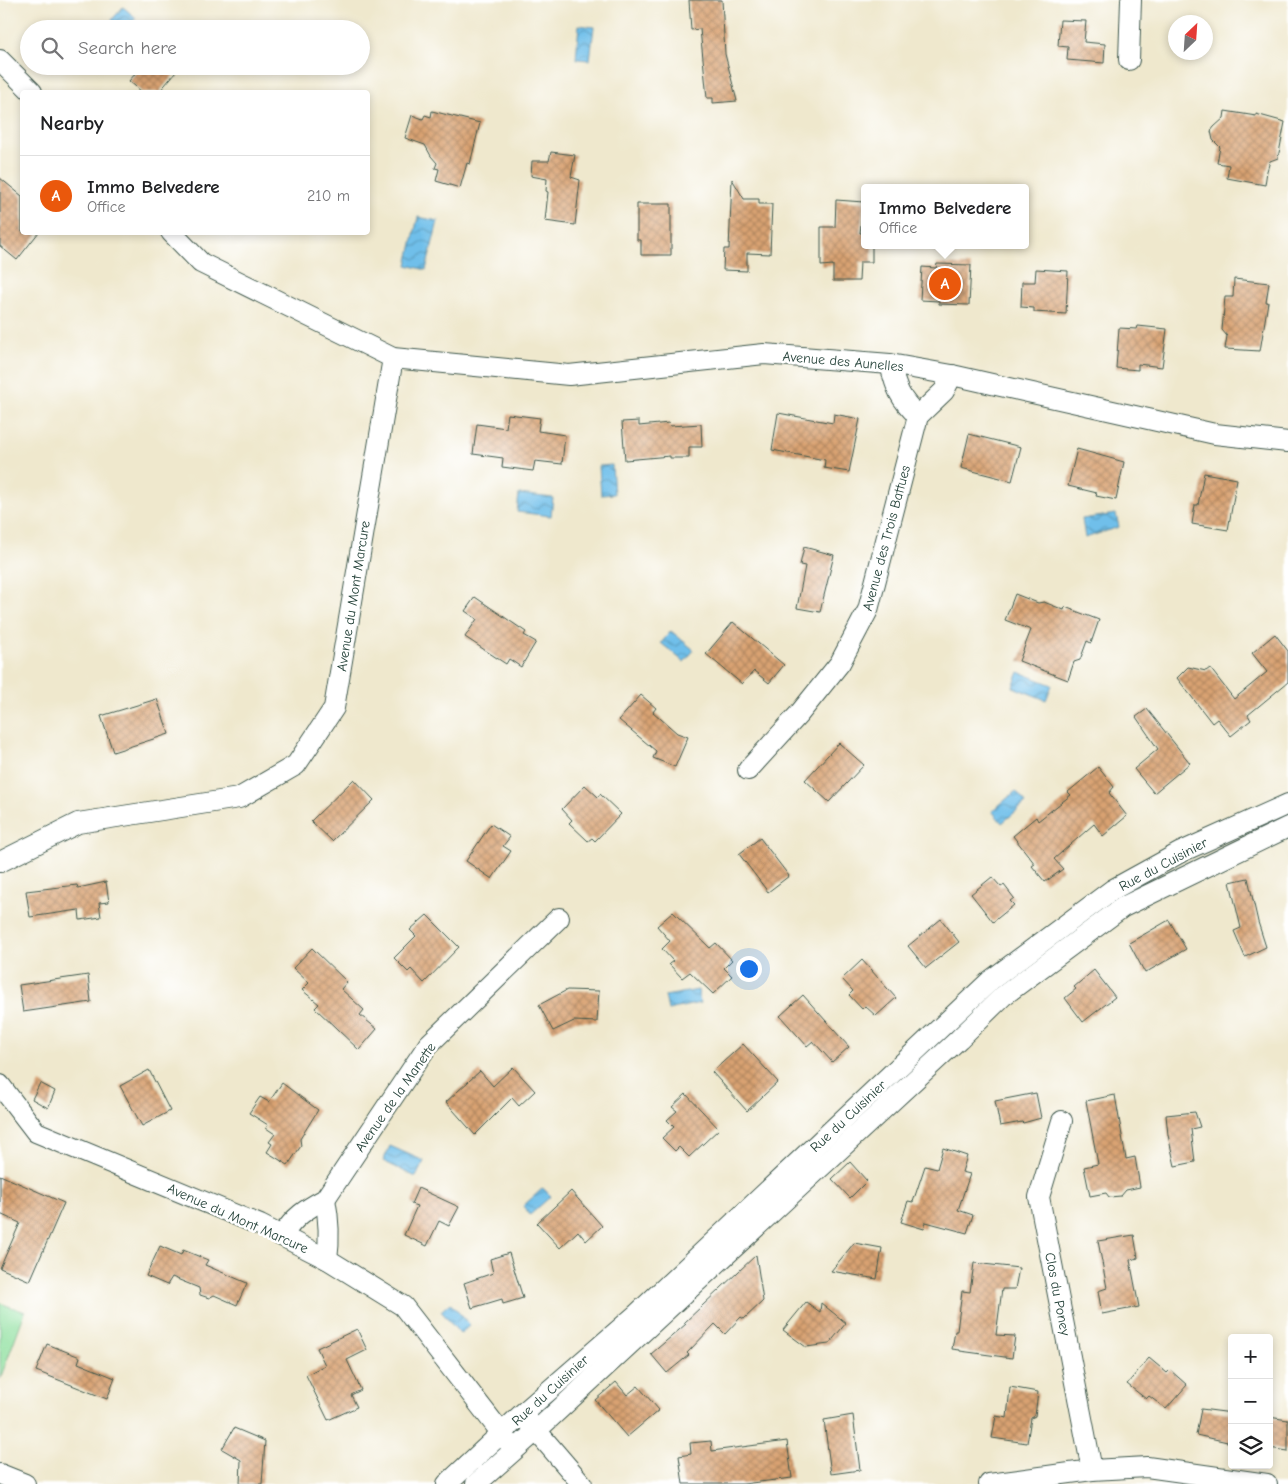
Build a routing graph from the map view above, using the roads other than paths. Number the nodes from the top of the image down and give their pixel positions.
1 (1131, 0) edge
2 (0, 60) edge
3 (1129, 60) dead end
4 (30, 90) edge
5 (174, 235) edge
6 (393, 358) junction
7 (890, 364) junction
8 (952, 375) junction
9 (918, 416) junction
10 (1288, 442) edge
11 (748, 770) dead end
12 (1288, 804) edge
13 (1288, 827) edge
14 (0, 862) edge
15 (559, 918) dead end
16 (0, 1085) edge
17 (1062, 1121) dead end
18 (325, 1199) junction
19 (282, 1236) junction
20 (327, 1259) junction
21 (522, 1414) junction
22 (536, 1430) junction
23 (501, 1434) junction
24 (514, 1450) junction
25 (1092, 1470) junction
26 (0, 1474) edge
27 (25, 1484) edge
28 (447, 1484) edge
29 (476, 1484) edge
30 (582, 1484) edge
31 (989, 1484) edge
32 (1267, 1484) edge

1 - 3 street
2 - 4 street
5 - 6 street
6 - 7 street, Avenue des Aunelles
6 - 14 street, Avenue du Mont Marcure
7 - 8 street, Avenue des Aunelles
7 - 9 street
8 - 9 street
8 - 10 street, Avenue des Aunelles
9 - 11 street, Avenue des Trois Battues
12 - 21 street, Rue du Cuisinier
13 - 22 street, Rue du Cuisinier
15 - 18 street, Avenue de la Manette
16 - 19 street, Avenue du Mont Marcure
17 - 25 street, Clos du Poney
18 - 19 street, Avenue de la Manette
18 - 20 street
19 - 20 street, Avenue du Mont Marcure
20 - 23 street, Avenue du Mont Marcure
21 - 22 street
21 - 23 street, Rue du Cuisinier
22 - 24 street, Rue du Cuisinier
22 - 30 street
23 - 24 street, Avenue du Mont Marcure
23 - 28 street, Rue du Cuisinier
24 - 29 street, Rue du Cuisinier
25 - 31 street
25 - 32 street
26 - 27 street

